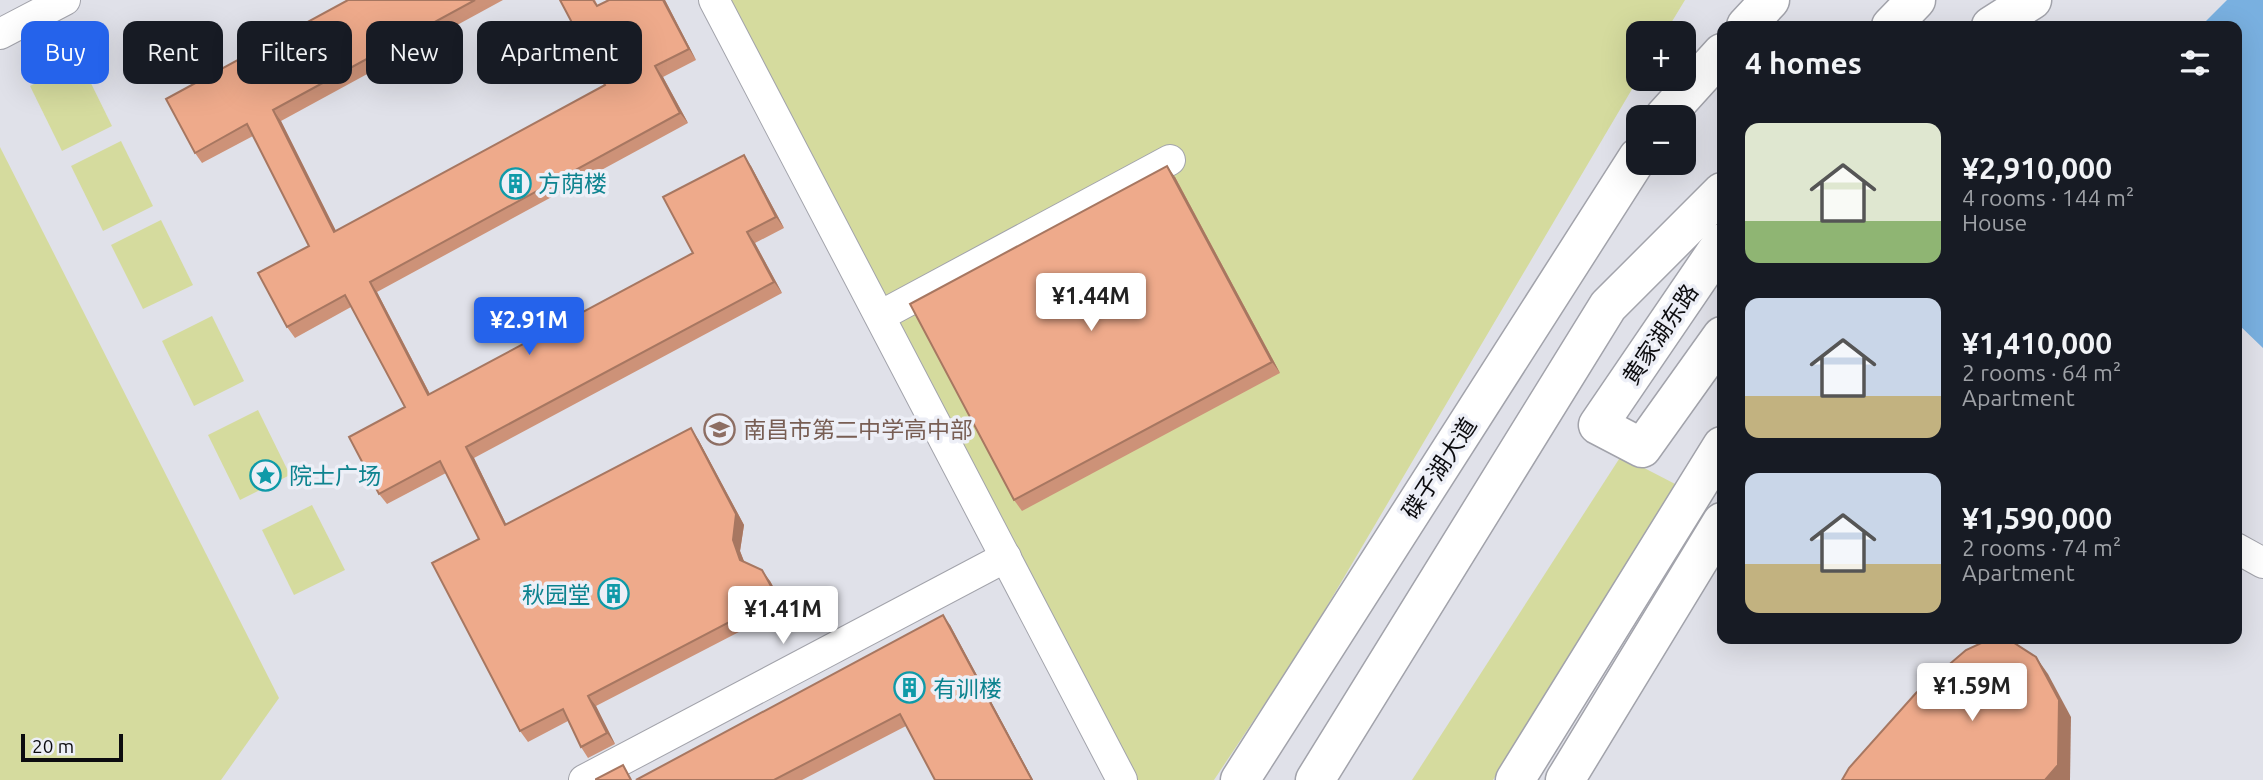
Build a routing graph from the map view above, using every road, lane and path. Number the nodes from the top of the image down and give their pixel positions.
1 (65, 0) edge
2 (714, 0) edge
3 (1770, 0) edge
4 (2022, 0) edge
5 (2032, 0) edge
6 (2039, 0) edge
7 (1751, 21) edge
8 (1997, 21) edge
9 (1999, 21) edge
10 (2035, 21) edge
11 (0, 34) edge
12 (1717, 59) edge
13 (1675, 105) edge
14 (1170, 160) dead end
15 (1627, 175) edge
16 (1717, 197) edge
17 (1717, 250) edge
18 (880, 316) junction
19 (1717, 344) edge
20 (1717, 454) edge
21 (1717, 530) edge
22 (2242, 551) edge
23 (1006, 557) junction
24 (2263, 563) edge
25 (584, 780) edge
26 (1122, 780) edge
27 (1240, 780) edge
28 (1315, 780) edge
29 (1515, 780) edge
30 (1565, 780) edge

1 - 11 street
2 - 18 street
3 - 7 main road
4 - 8 main road
5 - 9 main road
6 - 10 main road
12 - 13 main road
14 - 18 street
15 - 27 main road, 碟子湖大道
16 - 28 main road
17 - 19 main road, 黄家湖东路
18 - 23 street
20 - 29 main road
21 - 30 main road
22 - 24 street
23 - 25 street
23 - 26 street

